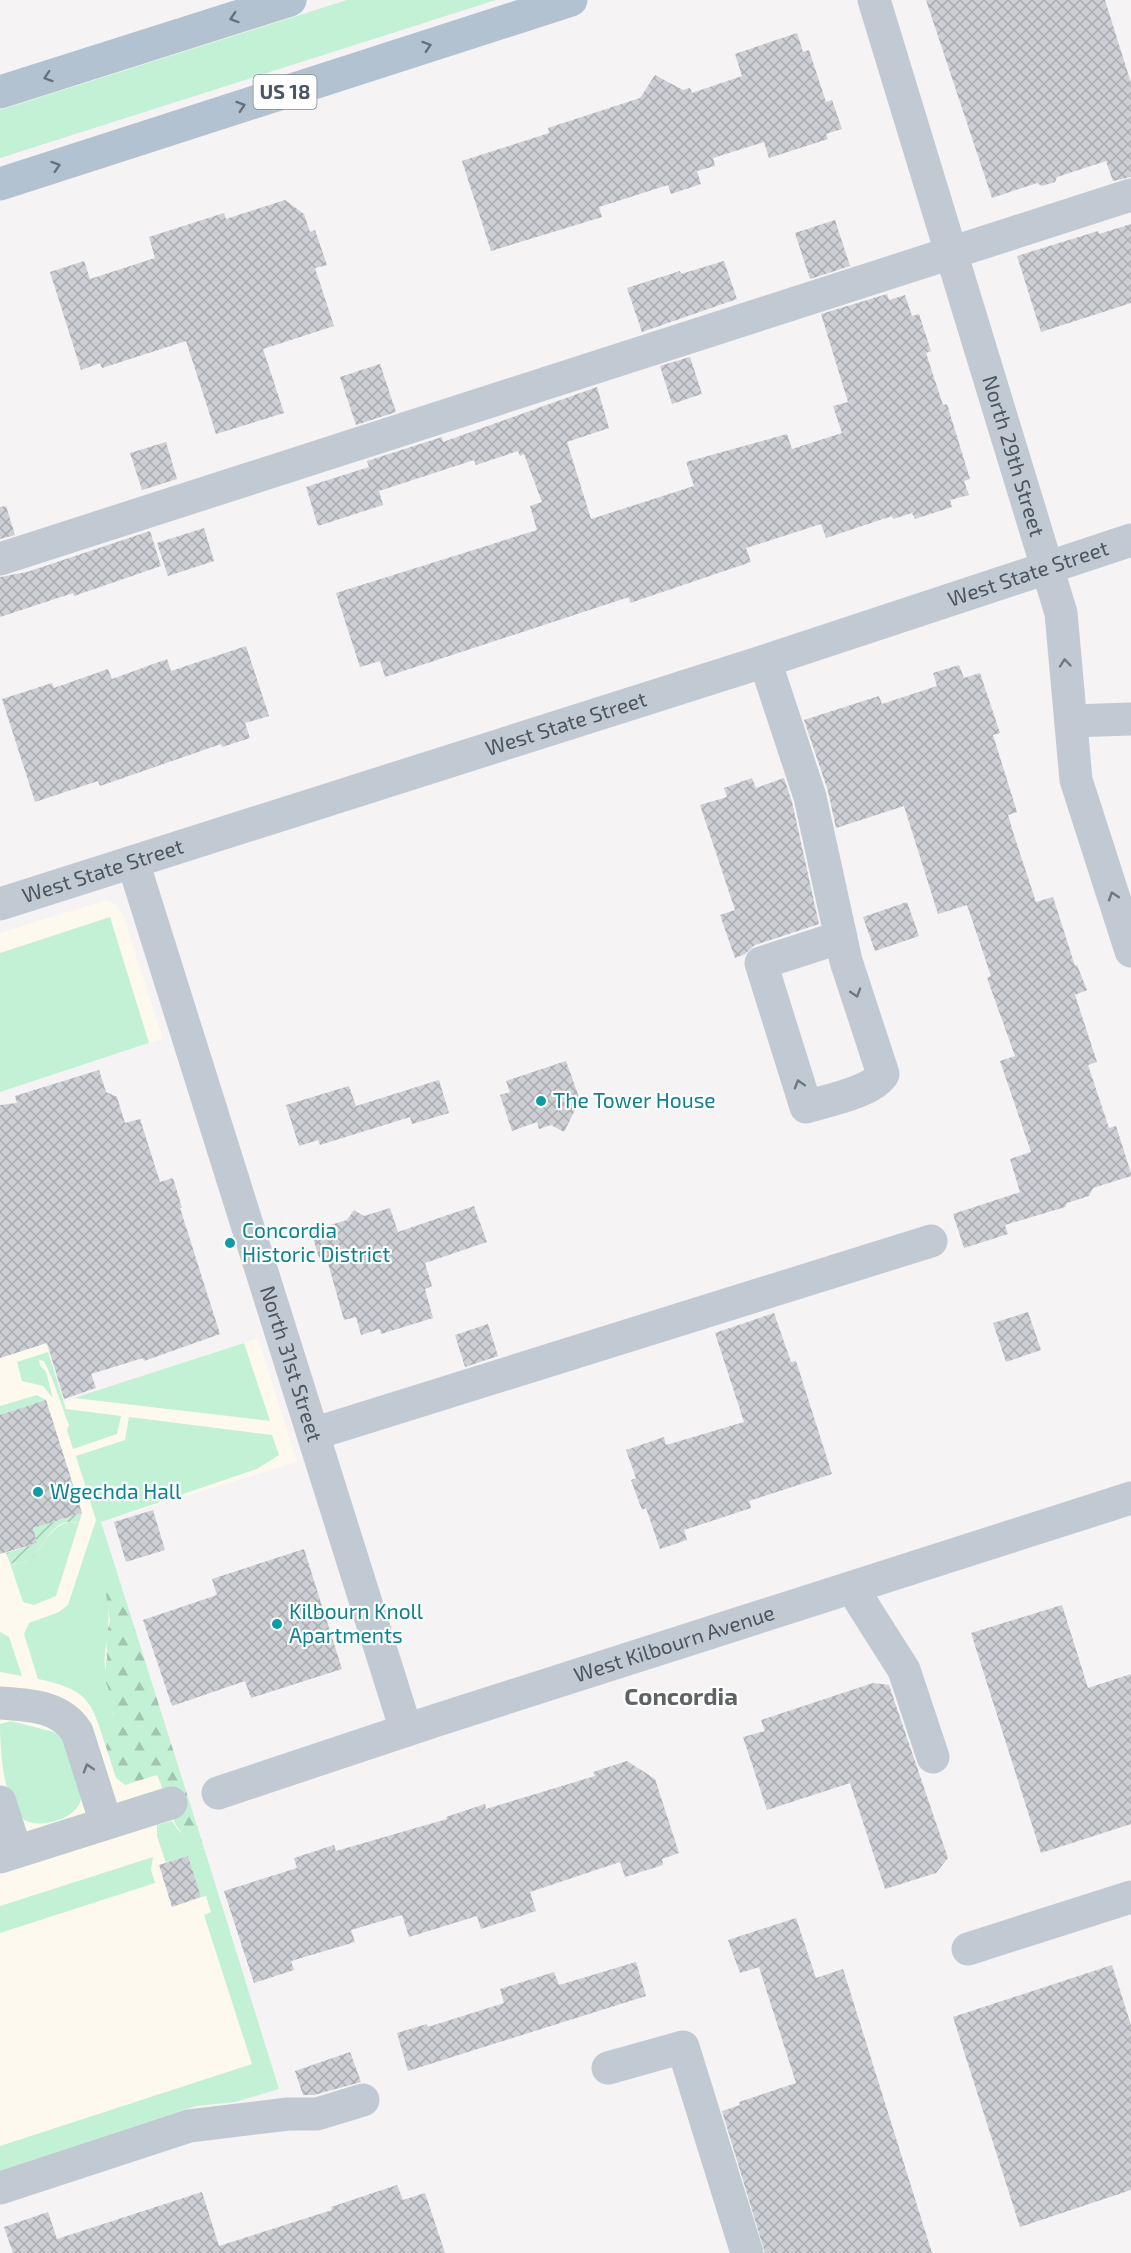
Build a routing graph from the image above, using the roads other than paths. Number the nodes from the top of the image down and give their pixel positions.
1 (290, 0) edge
2 (571, 0) edge
3 (874, 0) edge
4 (0, 92) edge
5 (0, 184) edge
6 (1131, 195) edge
7 (952, 252) junction
8 (1131, 540) edge
9 (0, 559) edge
10 (1045, 567) junction
11 (765, 661) junction
12 (1131, 719) edge
13 (1071, 721) junction
14 (133, 861) junction
15 (0, 904) edge
16 (841, 937) junction
17 (1131, 951) edge
18 (931, 1241) dead end
19 (313, 1434) junction
20 (1131, 1498) edge
21 (852, 1588) junction
22 (0, 1703) edge
23 (406, 1730) junction
24 (933, 1757) dead end
25 (218, 1793) dead end
26 (0, 1802) edge
27 (171, 1803) dead end
28 (106, 1823) junction
29 (8, 1854) edge
30 (1131, 1897) edge
31 (968, 1949) dead end
32 (608, 2067) dead end
33 (363, 2100) dead end
34 (0, 2188) edge
35 (747, 2253) edge

1 -> 4 main road
5 -> 2 main road, US 18
3 - 7 street, North 29th Street
6 - 7 street
7 - 9 street
7 - 10 street, North 29th Street
8 - 10 street, West State Street
10 - 11 street, West State Street
13 -> 10 street, North 29th Street
11 - 14 street, West State Street
11 - 16 street
12 - 13 street
17 -> 13 street, North 29th Street
14 - 15 street, West State Street
14 - 19 street, North 31st Street
16 -> 16 street
18 - 19 street
19 - 23 street, North 31st Street
20 - 21 street, West Kilbourn Avenue
21 - 23 street, West Kilbourn Avenue
21 - 24 street
28 -> 22 street
23 - 25 street, West Kilbourn Avenue
26 - 29 street
27 - 28 street
28 - 29 street
30 - 31 street
32 - 35 street
33 - 34 street

